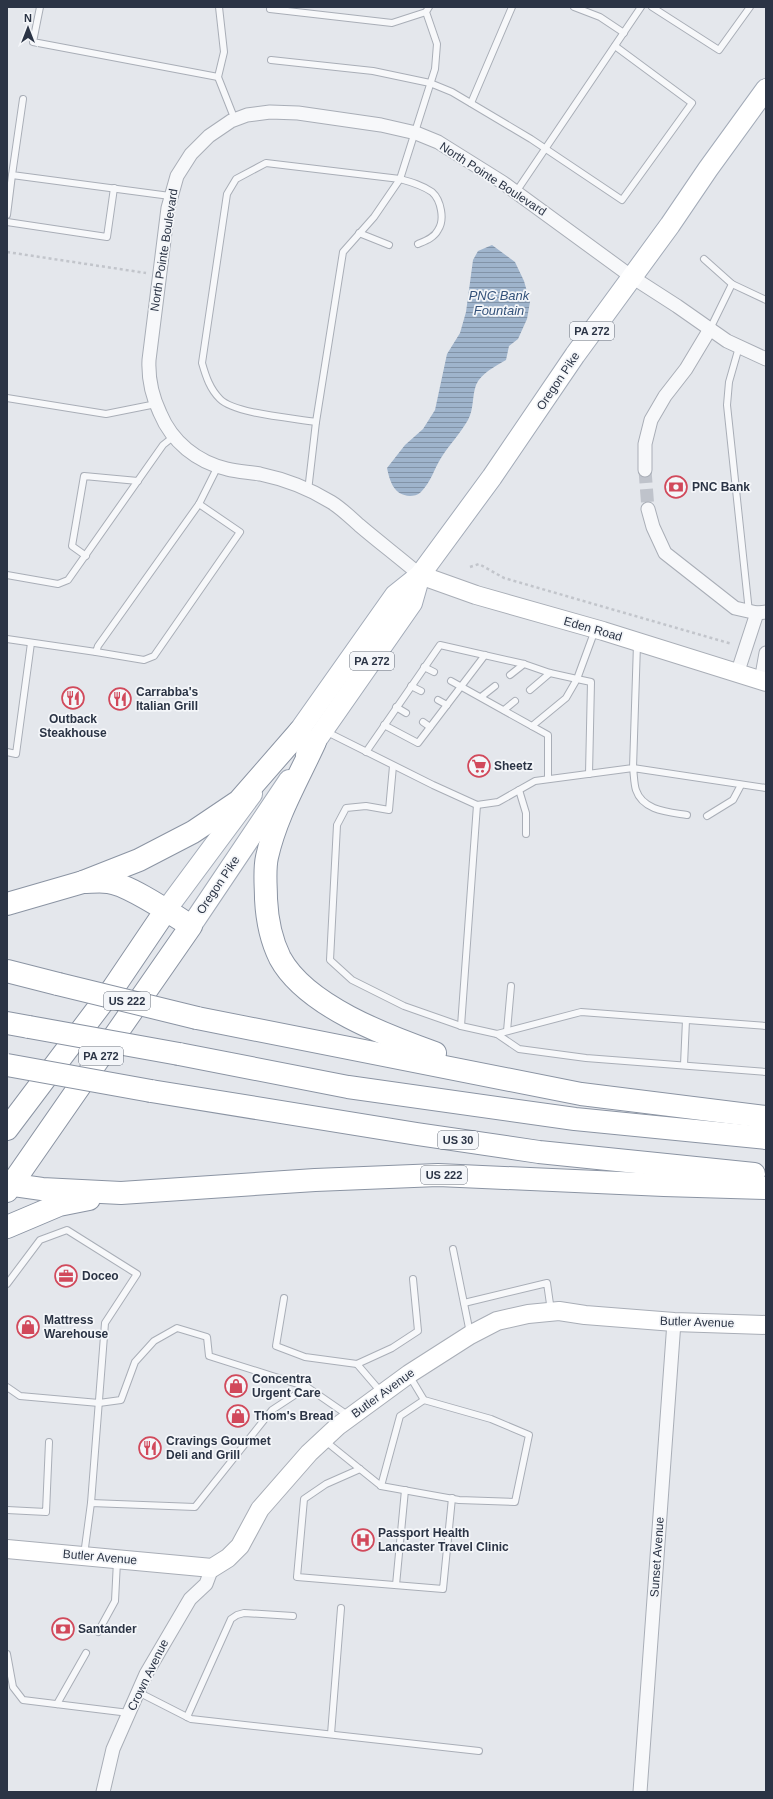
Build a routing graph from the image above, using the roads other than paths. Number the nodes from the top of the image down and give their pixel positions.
1 (40, 7) edge
2 (219, 7) edge
3 (512, 7) edge
4 (574, 7) edge
5 (641, 7) edge
6 (652, 7) edge
7 (750, 7) edge
8 (270, 9) dead end
9 (427, 10) edge
10 (624, 33) junction
11 (615, 46) junction
12 (271, 60) dead end
13 (218, 77) junction
14 (430, 83) junction
15 (766, 89) edge
16 (23, 99) dead end
17 (471, 103) junction
18 (235, 120) junction
19 (416, 133) junction
20 (545, 149) junction
21 (12, 175) junction
22 (400, 179) junction
23 (114, 188) junction
24 (516, 192) junction
25 (170, 196) junction
26 (7, 216) edge
27 (7, 222) edge
28 (360, 233) junction
29 (418, 244) dead end
30 (389, 245) dead end
31 (704, 259) dead end
32 (632, 277) junction
33 (732, 284) junction
34 (766, 300) edge
35 (710, 329) junction
36 (739, 347) junction
37 (766, 359) edge
38 (7, 398) edge
39 (156, 404) junction
40 (316, 422) junction
41 (173, 437) junction
42 (218, 466) junction
43 (645, 470) tunnel mouth
44 (138, 481) junction
45 (308, 490) junction
46 (199, 504) junction
47 (648, 509) tunnel mouth
48 (86, 556) junction
49 (7, 575) edge
50 (420, 575) junction
51 (757, 612) edge
52 (595, 629) junction
53 (7, 639) edge
54 (637, 642) junction
55 (32, 643) junction
56 (96, 652) junction
57 (766, 653) edge
58 (486, 654) junction
59 (524, 664) junction
60 (424, 667) junction
61 (434, 672) dead end
62 (550, 674) junction
63 (737, 674) junction
64 (510, 675) dead end
65 (577, 679) junction
66 (451, 681) dead end
67 (764, 681) edge
68 (411, 686) junction
69 (461, 686) junction
70 (495, 686) dead end
71 (530, 690) dead end
72 (421, 691) dead end
73 (481, 697) junction
74 (438, 700) dead end
75 (515, 701) dead end
76 (447, 705) junction
77 (396, 707) junction
78 (504, 710) junction
79 (406, 713) dead end
80 (423, 722) dead end
81 (384, 725) junction
82 (532, 726) junction
83 (430, 727) junction
84 (313, 734) junction
85 (7, 752) edge
86 (366, 752) junction
87 (393, 766) junction
88 (633, 768) junction
89 (589, 774) junction
90 (548, 780) junction
91 (741, 785) junction
92 (766, 788) edge
93 (519, 790) junction
94 (478, 806) junction
95 (687, 815) dead end
96 (708, 816) dead end
97 (526, 834) dead end
98 (83, 882) junction
99 (7, 904) edge
100 (166, 910) junction
101 (191, 926) junction
102 (7, 971) edge
103 (511, 986) dead end
104 (686, 1020) junction
105 (7, 1023) edge
106 (462, 1026) junction
107 (766, 1026) edge
108 (507, 1031) junction
109 (497, 1034) junction
110 (7, 1065) edge
111 (684, 1065) junction
112 (766, 1072) edge
113 (581, 1094) junction
114 (766, 1117) edge
115 (7, 1129) edge
116 (766, 1138) edge
117 (766, 1175) edge
118 (8, 1187) edge
119 (766, 1188) edge
120 (121, 1193) junction
121 (7, 1227) edge
122 (453, 1249) dead end
123 (413, 1279) dead end
124 (7, 1284) edge
125 (284, 1298) dead end
126 (464, 1303) junction
127 (551, 1312) junction
128 (674, 1322) junction
129 (766, 1326) edge
130 (470, 1335) junction
131 (357, 1364) junction
132 (409, 1374) junction
133 (307, 1386) junction
134 (7, 1387) edge
135 (382, 1393) junction
136 (424, 1400) junction
137 (99, 1403) junction
138 (350, 1417) junction
139 (323, 1440) junction
140 (49, 1442) dead end
141 (360, 1469) junction
142 (381, 1486) junction
143 (405, 1490) junction
144 (452, 1498) junction
145 (91, 1504) junction
146 (7, 1510) edge
147 (7, 1549) edge
148 (84, 1556) junction
149 (117, 1559) junction
150 (212, 1568) junction
151 (396, 1585) junction
152 (341, 1608) dead end
153 (293, 1616) dead end
154 (98, 1632) dead end
155 (86, 1653) dead end
156 (7, 1654) edge
157 (138, 1692) junction
158 (57, 1704) junction
159 (129, 1713) junction
160 (187, 1717) junction
161 (331, 1734) junction
162 (480, 1751) dead end
163 (103, 1792) edge
164 (640, 1792) edge

1 - 13 lane
2 - 13 lane
3 - 17 lane
4 - 10 lane
5 - 10 lane
6 - 7 lane
8 - 9 lane
9 - 14 lane
10 - 11 lane
11 - 20 lane
11 - 20 lane
12 - 14 lane
13 - 18 lane
14 - 17 lane
14 - 19 lane
15 - 32 main road, Oregon Pike / PA 272
16 - 21 lane
17 - 20 lane
18 - 19 street, North Pointe Boulevard
18 - 25 street, North Pointe Boulevard
19 - 22 lane
19 - 24 street, North Pointe Boulevard
20 - 24 lane
21 - 23 lane
21 - 26 lane
22 - 28 lane
22 - 29 lane
22 - 40 lane
23 - 25 lane
23 - 27 lane
24 - 32 street, North Pointe Boulevard
25 - 39 street, North Pointe Boulevard
28 - 30 lane
28 - 40 lane
31 - 33 lane
32 - 35 street, North Pointe Boulevard
32 - 50 main road, Oregon Pike / PA 272
33 - 34 lane
33 - 35 lane
35 - 36 street, North Pointe Boulevard
35 - 43 street
36 - 37 street, North Pointe Boulevard
36 - 51 lane
38 - 39 lane
39 - 41 street, North Pointe Boulevard
40 - 45 lane
41 - 42 street, North Pointe Boulevard
41 - 44 lane
42 - 45 street, North Pointe Boulevard
42 - 46 lane
44 - 48 lane
44 - 48 lane
45 - 50 street, North Pointe Boulevard
46 - 56 lane
46 - 56 lane
47 - 51 street
48 - 49 lane
50 - 52 street, Eden Road
50 - 84 main road, Oregon Pike / PA 272
51 - 63 street
52 - 54 street, Eden Road
52 - 65 lane
53 - 55 lane
54 - 63 street, Eden Road
54 - 88 lane
55 - 56 lane
55 - 85 lane
57 - 67 street
58 - 59 lane
58 - 60 lane
58 - 69 lane
59 - 62 lane
59 - 64 lane
60 - 61 lane
60 - 68 lane
62 - 65 lane
62 - 71 lane
63 - 67 street, Eden Road
65 - 82 lane
65 - 89 lane
66 - 69 lane
68 - 72 lane
68 - 77 lane
69 - 73 lane
69 - 76 lane
70 - 73 lane
73 - 78 lane
74 - 76 lane
75 - 78 lane
76 - 83 lane
77 - 79 lane
77 - 81 lane
78 - 82 lane
80 - 83 lane
81 - 83 lane
81 - 86 lane
82 - 90 lane
84 - 86 lane
84 - 98 highway
84 - 100 main road, Oregon Pike / PA 272
84 - 101 main road, Oregon Pike / PA 272
84 - 113 highway
86 - 87 lane
87 - 94 lane
87 - 106 lane
88 - 89 lane
88 - 91 lane
88 - 95 lane
89 - 90 lane
90 - 93 lane
91 - 92 lane
91 - 96 lane
93 - 94 lane
93 - 97 lane
94 - 106 lane
98 - 99 highway
98 - 100 highway
100 - 101 highway
100 - 115 highway, Oregon Pike / PA 272
101 - 118 highway, Oregon Pike / PA 272
102 - 113 highway, US 222, bridge
103 - 108 lane
104 - 107 lane
104 - 108 lane
104 - 111 lane
105 - 116 highway, bridge
106 - 109 lane
108 - 109 lane
109 - 111 lane
110 - 117 highway, US 30, bridge
111 - 112 lane
113 - 114 highway, US 222
118 - 120 highway
119 - 120 highway, US 222
120 - 121 highway, US 222
122 - 126 lane
123 - 131 lane
124 - 137 lane
125 - 131 lane
126 - 127 lane
126 - 130 lane
127 - 128 street, Butler Avenue
127 - 130 street, Butler Avenue
128 - 129 street, Butler Avenue
128 - 164 street, Sunset Avenue
130 - 132 street, Butler Avenue
131 - 135 lane
132 - 135 street, Butler Avenue
132 - 136 lane
133 - 137 lane
133 - 138 lane
133 - 145 lane
134 - 137 lane
135 - 138 street, Butler Avenue
136 - 142 lane
136 - 144 lane
137 - 145 lane
138 - 139 street, Butler Avenue
139 - 141 lane
139 - 150 street, Butler Avenue
140 - 146 lane
141 - 142 lane
141 - 151 lane
142 - 143 lane
143 - 144 lane
143 - 151 lane
144 - 151 lane
145 - 148 lane
147 - 148 street, Butler Avenue
148 - 149 street, Butler Avenue
149 - 150 street, Butler Avenue
149 - 154 lane
150 - 157 street, Crown Avenue
152 - 161 lane
153 - 160 lane
155 - 158 lane
156 - 158 lane
157 - 159 street, Crown Avenue
157 - 160 lane
158 - 159 lane
159 - 163 street, Crown Avenue
160 - 161 lane
161 - 162 lane

